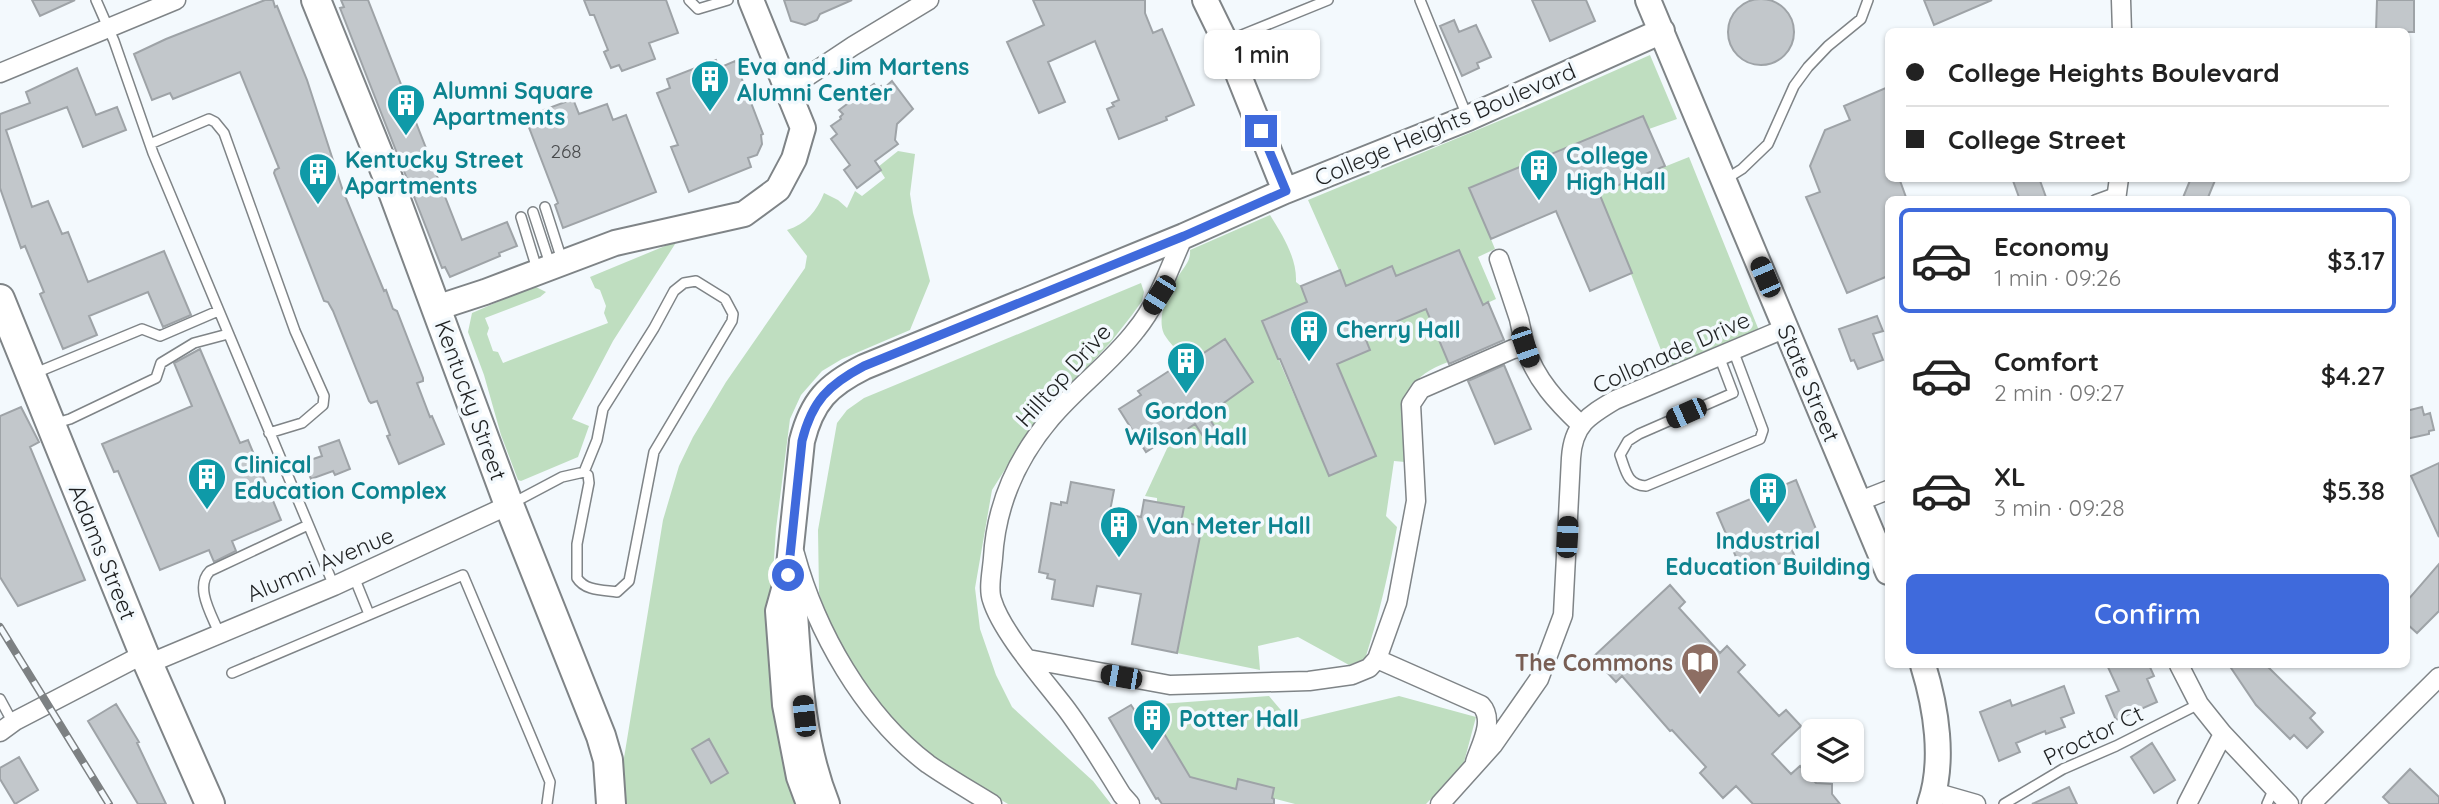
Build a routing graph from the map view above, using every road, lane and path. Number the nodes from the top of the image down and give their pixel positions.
1 (96, 0) edge
2 (176, 0) edge
3 (316, 0) edge
4 (690, 0) edge
5 (728, 0) edge
6 (751, 0) edge
7 (929, 0) edge
8 (1205, 0) edge
9 (1328, 0) edge
10 (1420, 0) edge
11 (1648, 0) edge
12 (1868, 0) edge
13 (2121, 0) edge
14 (108, 28) junction
15 (2123, 28) edge
16 (1662, 31) junction
17 (1226, 41) junction
18 (0, 73) edge
19 (787, 90) junction
20 (1468, 118) junction
21 (150, 144) junction
22 (1724, 180) junction
23 (1286, 191) junction
24 (545, 208) dead end
25 (533, 212) dead end
26 (521, 217) dead end
27 (1184, 236) junction
28 (1499, 258) dead end
29 (550, 266) junction
30 (0, 299) edge
31 (436, 308) junction
32 (218, 311) junction
33 (1786, 328) junction
34 (228, 334) junction
35 (1525, 347) junction
36 (1726, 353) junction
37 (31, 374) junction
38 (1747, 387) junction
39 (1733, 393) junction
40 (51, 424) junction
41 (1581, 425) junction
42 (269, 433) junction
43 (584, 472) junction
44 (1885, 491) edge
45 (1860, 500) junction
46 (509, 505) junction
47 (308, 525) junction
48 (791, 540) junction
49 (1885, 564) edge
50 (788, 575) junction
51 (354, 577) junction
52 (334, 586) junction
53 (369, 614) junction
54 (219, 633) junction
55 (146, 659) junction
56 (1028, 659) junction
57 (1377, 659) junction
58 (1924, 668) edge
59 (2181, 668) edge
60 (232, 673) dead end
61 (2439, 677) edge
62 (0, 699) edge
63 (2199, 704) junction
64 (7, 727) edge
65 (2222, 734) junction
66 (1474, 767) junction
67 (2270, 796) edge
68 (1932, 798) edge
69 (209, 804) edge
70 (547, 804) edge
71 (611, 804) edge
72 (809, 804) edge
73 (827, 804) edge
74 (992, 804) edge
75 (1130, 804) edge
76 (1440, 804) edge
77 (1976, 804) edge
78 (2004, 804) edge
79 (2187, 804) edge
80 (2289, 804) edge
81 (2311, 804) edge

1 - 14 lane
2 - 14 street
3 - 31 main road, Kentucky Street
4 - 5 lane
6 - 19 street
7 - 19 street
8 - 17 street
9 - 17 lane
10 - 20 lane
11 - 16 street, State Street
12 - 22 lane
13 - 15 street
14 - 18 street
14 - 21 lane
16 - 20 street, College Heights Boulevard
16 - 22 street, State Street
17 - 23 street
19 - 29 street
20 - 23 street, College Heights Boulevard
21 - 32 lane
21 - 42 lane
22 - 33 street, State Street
23 - 27 street, College Heights Boulevard
24 - 29 lane
25 - 29 lane
26 - 29 lane
27 - 48 street, College Heights Boulevard
27 - 56 street, Hilltop Drive
28 - 35 street
29 - 31 street
30 - 37 main road, Adams Street
31 - 46 main road, Kentucky Street
32 - 34 lane
32 - 37 lane
33 - 36 street, Collonade Drive
33 - 45 street, State Street
34 - 40 lane
34 - 42 lane
35 - 41 street
35 - 57 street
36 - 38 lane
36 - 39 lane
36 - 41 street, Collonade Drive
37 - 40 main road, Adams Street
38 - 39 lane
38 - 39 lane
40 - 55 main road, Adams Street
41 - 66 street, Collonade Drive
42 - 47 lane
43 - 43 lane
43 - 46 lane
44 - 45 street
45 - 49 street, State Street
46 - 51 street, Alumni Avenue
46 - 71 main road, Kentucky Street
47 - 52 lane
47 - 54 lane
48 - 50 street, College Heights Boulevard
48 - 74 street
50 - 72 street, College Heights Boulevard
50 - 73 street, College Heights Boulevard
51 - 52 street, Alumni Avenue
51 - 53 lane
52 - 54 street, Alumni Avenue
53 - 60 lane
53 - 70 lane
54 - 55 street, Alumni Avenue
55 - 64 street, Alumni Avenue
55 - 69 main road, Adams Street
56 - 57 street
56 - 75 street, Hilltop Drive
57 - 66 street
58 - 68 street
59 - 63 street
61 - 81 street
62 - 64 lane
63 - 65 street
63 - 78 lane, Proctor Ct
65 - 67 street
65 - 79 street
66 - 76 street, Collonade Drive
67 - 80 street
68 - 77 street

